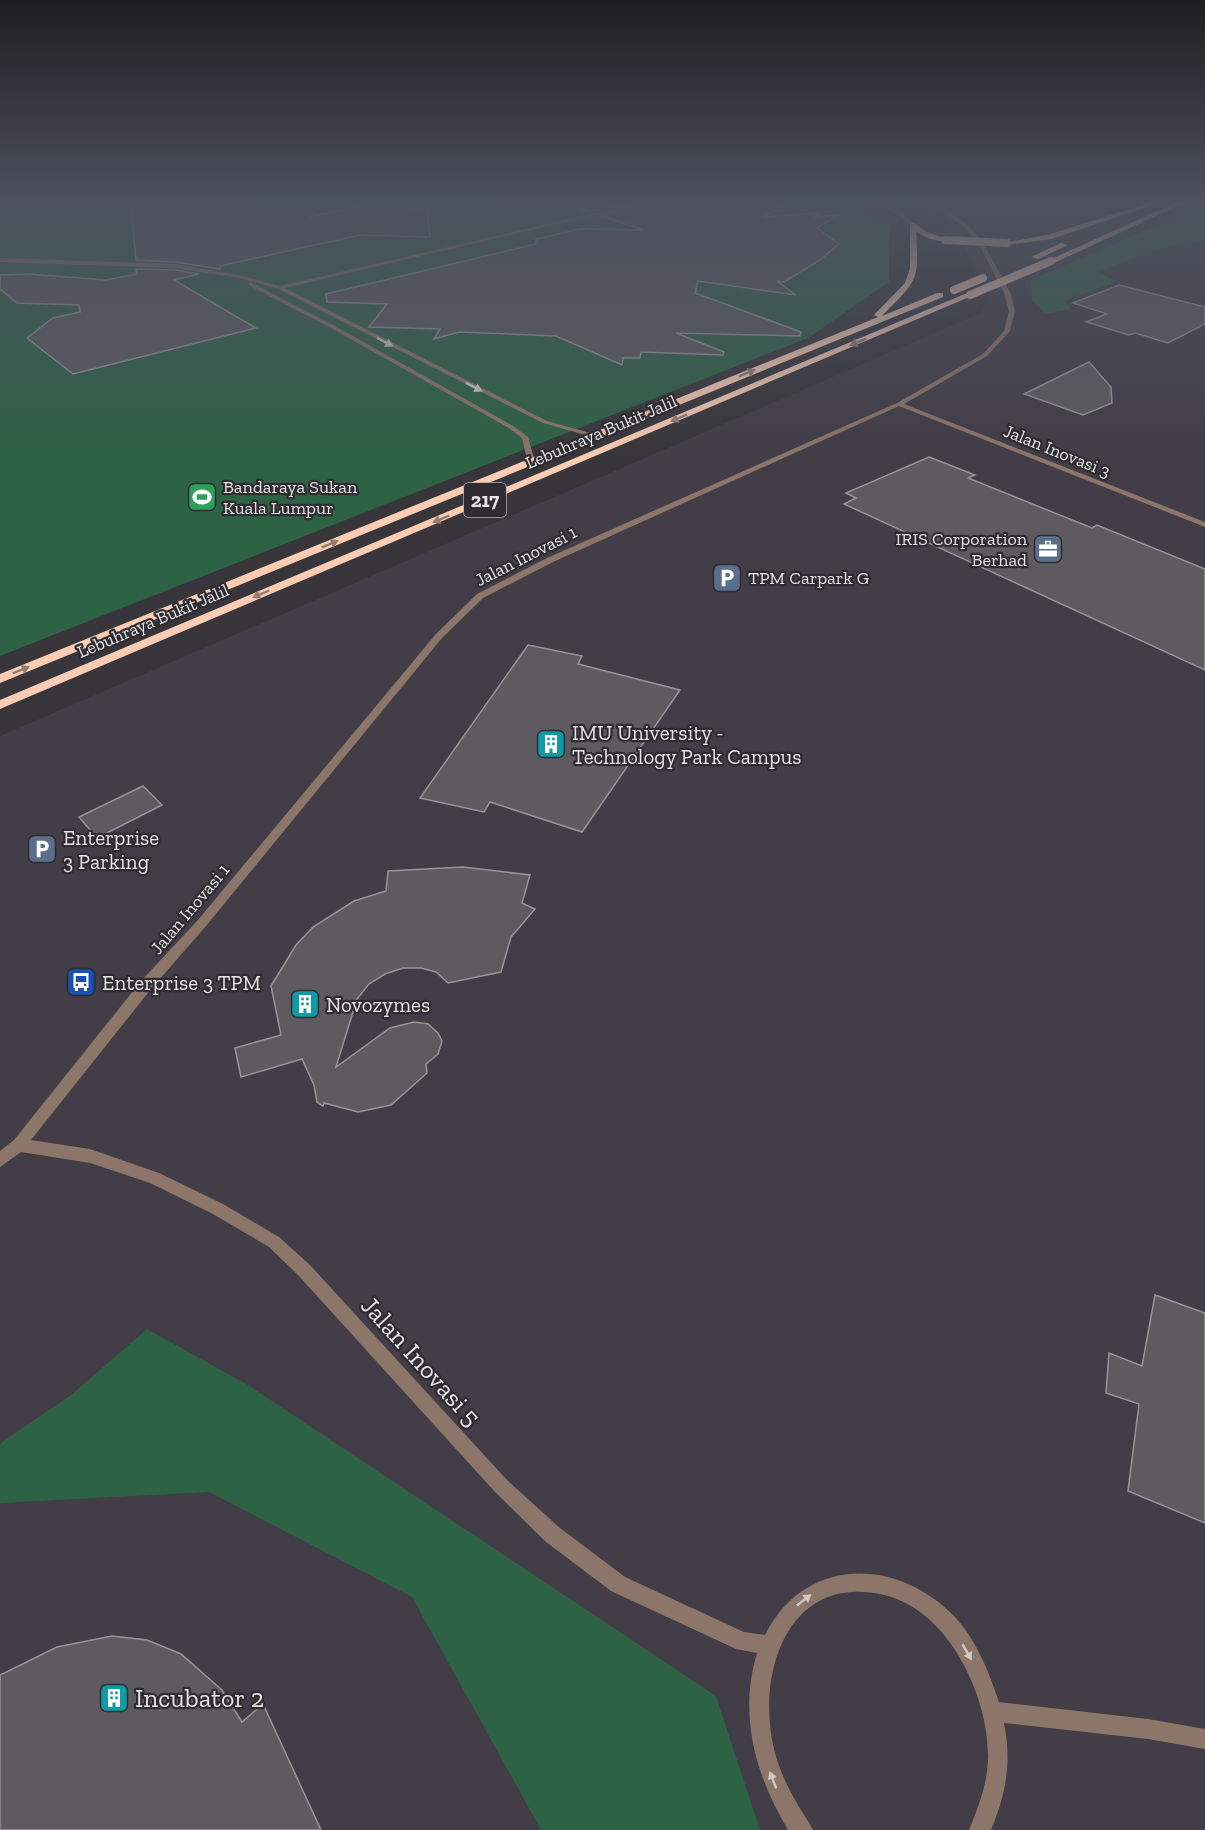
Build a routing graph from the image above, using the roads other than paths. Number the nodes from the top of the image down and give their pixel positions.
1 (257, 288) edge
2 (280, 288) edge
3 (905, 288) edge
4 (958, 288) edge
5 (986, 288) edge
6 (1005, 288) edge
7 (876, 319) junction
8 (899, 404) junction
9 (596, 436) junction
10 (531, 462) junction
11 (1205, 525) edge
12 (0, 679) edge
13 (0, 705) edge
14 (19, 1145) junction
15 (0, 1160) edge
16 (769, 1646) junction
17 (992, 1711) junction
18 (1205, 1739) edge
19 (802, 1830) edge
20 (980, 1830) edge

1 - 10 street
2 -> 9 street
3 - 7 highway
4 - 7 highway, Lebuhraya Bukit Jalil / 217, bridge
5 -> 13 highway, Lebuhraya Bukit Jalil / 217, bridge
6 - 8 street, Jalan Inovasi 1
9 -> 7 highway, Lebuhraya Bukit Jalil / 217
8 - 11 street, Jalan Inovasi 3
8 - 14 street, Jalan Inovasi 1
9 - 10 highway, Lebuhraya Bukit Jalil / 217
12 -> 10 highway, Lebuhraya Bukit Jalil / 217
14 - 15 street, Jalan Inovasi 1
14 - 16 street, Jalan Inovasi 5
16 -> 17 street
19 -> 16 street
17 - 18 street
17 - 20 street

